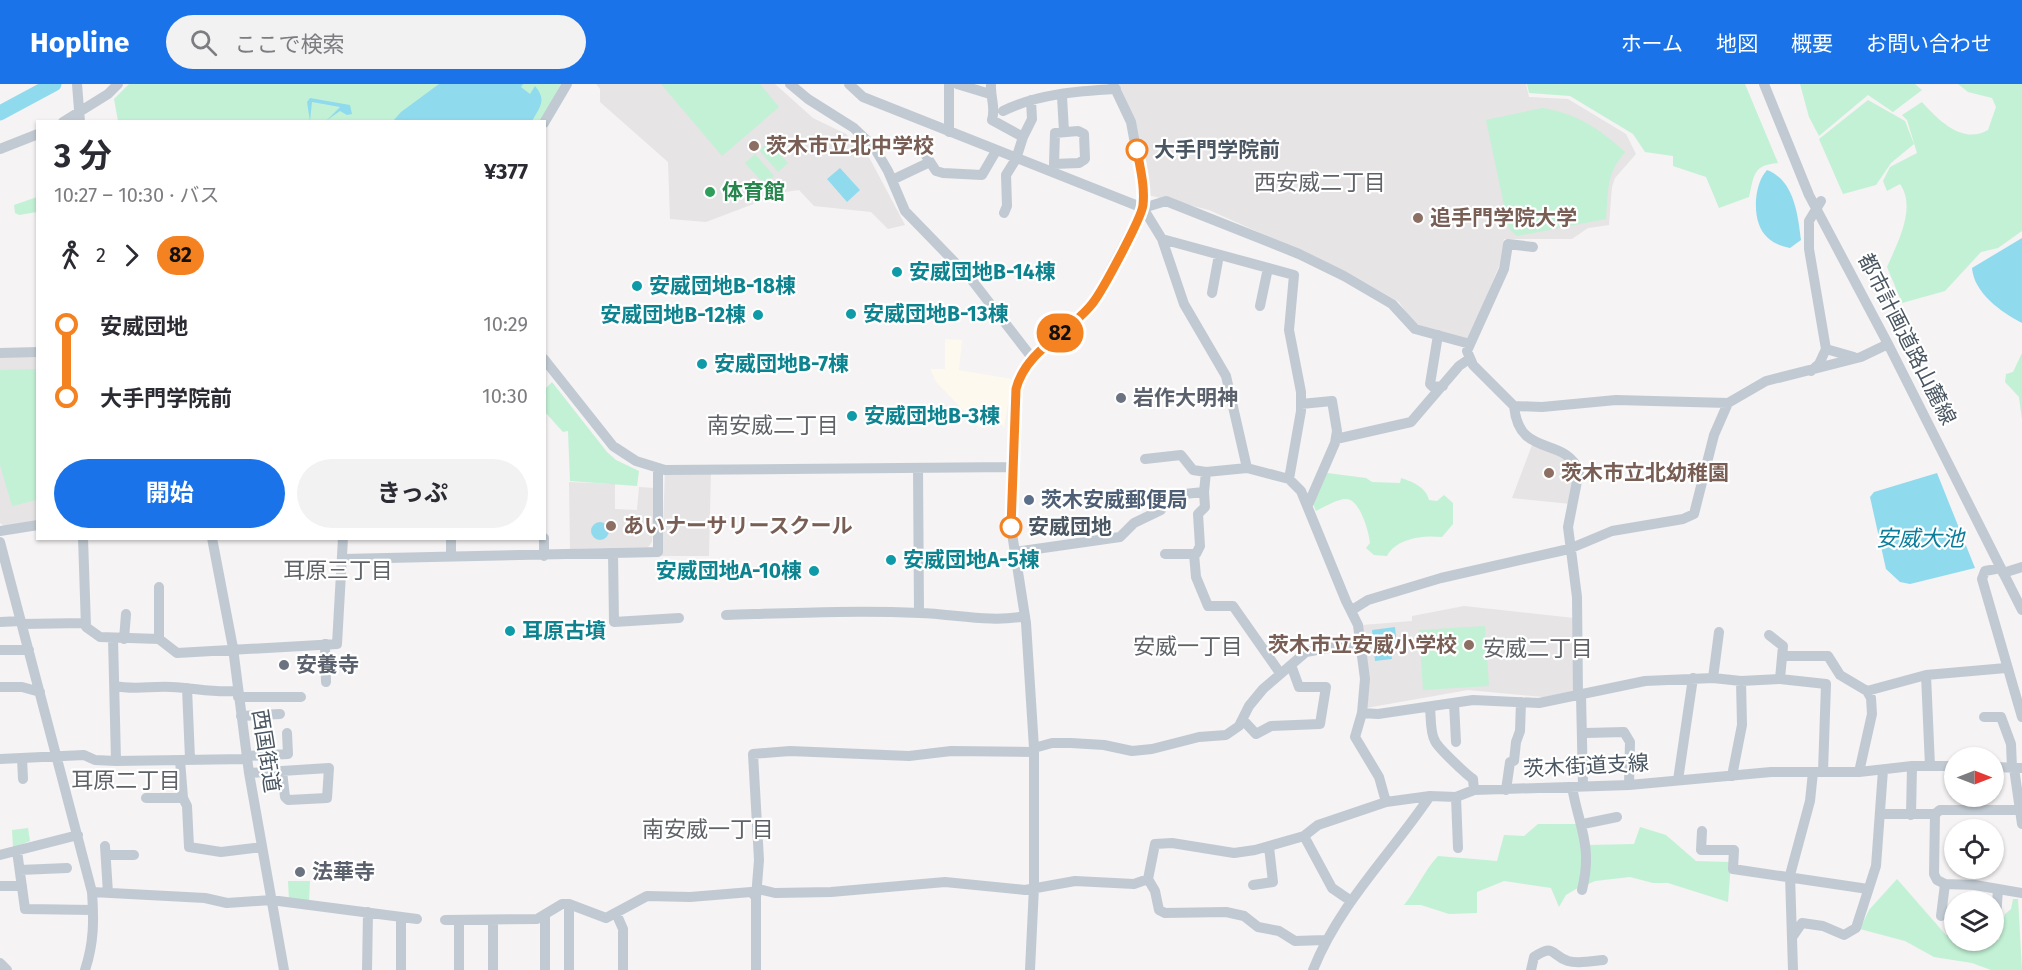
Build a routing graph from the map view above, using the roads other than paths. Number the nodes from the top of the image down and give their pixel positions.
1 (77, 84) edge
2 (118, 84) edge
3 (567, 84) edge
4 (790, 84) edge
5 (849, 84) edge
6 (949, 84) edge
7 (957, 84) edge
8 (1051, 84) edge
9 (1764, 84) edge
10 (1115, 87) edge
11 (990, 89) edge
12 (1056, 96) junction
13 (1031, 100) junction
14 (1003, 111) dead end
15 (79, 112) edge
16 (66, 120) edge
17 (546, 120) edge
18 (949, 132) junction
19 (1064, 132) dead end
20 (36, 136) edge
21 (1023, 137) junction
22 (0, 149) edge
23 (996, 151) junction
24 (1017, 159) junction
25 (892, 180) junction
26 (1819, 205) junction
27 (1143, 208) junction
28 (1004, 213) dead end
29 (1162, 239) junction
30 (1533, 247) dead end
31 (1219, 255) junction
32 (1268, 268) junction
33 (1212, 293) dead end
34 (1260, 306) dead end
35 (1438, 335) junction
36 (1470, 344) junction
37 (1888, 344) junction
38 (1826, 349) junction
39 (36, 352) edge
40 (0, 353) edge
41 (1861, 357) junction
42 (1033, 359) junction
43 (1469, 359) junction
44 (546, 362) edge
45 (1810, 372) junction
46 (1443, 386) junction
47 (1728, 403) junction
48 (1301, 404) junction
49 (1514, 406) junction
50 (1336, 439) junction
51 (1145, 459) dead end
52 (1012, 467) junction
53 (658, 468) junction
54 (918, 468) junction
55 (1247, 468) junction
56 (1206, 472) junction
57 (1289, 479) junction
58 (1204, 492) junction
59 (1308, 505) junction
60 (36, 525) edge
61 (0, 531) edge
62 (83, 540) edge
63 (212, 540) edge
64 (343, 540) edge
65 (451, 540) edge
66 (544, 540) edge
67 (0, 542) edge
68 (1569, 549) junction
69 (1015, 552) junction
70 (613, 554) junction
71 (1165, 554) dead end
72 (1194, 554) junction
73 (544, 556) junction
74 (451, 557) junction
75 (342, 559) junction
76 (2022, 567) edge
77 (2002, 570) junction
78 (159, 586) dead end
79 (1352, 610) junction
80 (2022, 610) edge
81 (919, 613) junction
82 (126, 614) dead end
83 (726, 615) dead end
84 (1025, 616) junction
85 (679, 618) dead end
86 (0, 622) edge
87 (21, 623) junction
88 (84, 623) junction
89 (1719, 632) dead end
90 (1769, 635) dead end
91 (119, 639) junction
92 (159, 639) junction
93 (1362, 642) junction
94 (325, 644) junction
95 (233, 648) junction
96 (0, 650) edge
97 (29, 650) junction
98 (1783, 656) junction
99 (1291, 665) junction
100 (2006, 668) junction
101 (1280, 673) junction
102 (1926, 675) junction
103 (1693, 678) junction
104 (1713, 678) junction
105 (1780, 679) junction
106 (1741, 681) junction
107 (326, 682) dead end
108 (115, 686) junction
109 (0, 687) edge
110 (187, 688) junction
111 (1867, 691) junction
112 (40, 692) junction
113 (238, 694) junction
114 (1579, 696) junction
115 (301, 697) dead end
116 (1521, 702) junction
117 (1454, 703) junction
118 (1430, 707) junction
119 (1362, 713) junction
120 (280, 714) dead end
121 (241, 716) junction
122 (1984, 717) dead end
123 (2022, 717) edge
124 (1243, 720) junction
125 (287, 733) dead end
126 (1586, 733) dead end
127 (2022, 738) edge
128 (1456, 742) dead end
129 (2011, 744) junction
130 (1034, 750) junction
131 (57, 757) junction
132 (22, 758) junction
133 (247, 758) junction
134 (0, 759) edge
135 (185, 760) junction
136 (116, 762) junction
137 (1912, 766) junction
138 (1930, 766) junction
139 (1944, 766) edge
140 (2016, 768) edge
141 (1883, 770) junction
142 (282, 771) junction
143 (1818, 772) junction
144 (1859, 772) junction
145 (249, 773) junction
146 (1732, 776) junction
147 (23, 779) dead end
148 (1678, 780) junction
149 (1629, 785) junction
150 (1578, 786) junction
151 (1474, 790) junction
152 (1506, 790) junction
153 (1430, 796) junction
154 (1456, 797) junction
155 (146, 798) dead end
156 (183, 798) junction
157 (1386, 802) junction
158 (2018, 810) junction
159 (1881, 814) junction
160 (1935, 814) junction
161 (1911, 815) junction
162 (1617, 817) dead end
163 (1583, 824) junction
164 (2022, 825) edge
165 (1702, 831) dead end
166 (78, 835) junction
167 (1304, 836) junction
168 (262, 847) junction
169 (1269, 847) junction
170 (1458, 848) dead end
171 (17, 850) junction
172 (0, 855) edge
173 (134, 855) dead end
174 (67, 868) dead end
175 (20, 870) junction
176 (1790, 875) junction
177 (1148, 879) junction
178 (1945, 884) junction
179 (1252, 885) dead end
180 (0, 886) edge
181 (22, 886) junction
182 (1034, 887) junction
183 (1868, 889) junction
184 (1998, 889) joint
185 (1582, 890) dead end
186 (92, 892) junction
187 (108, 893) junction
188 (757, 893) junction
189 (2022, 893) edge
190 (271, 900) junction
191 (1351, 901) junction
192 (569, 904) junction
193 (93, 910) junction
194 (368, 912) junction
195 (616, 913) junction
196 (545, 916) junction
197 (1941, 916) dead end
198 (401, 918) junction
199 (417, 919) dead end
200 (445, 920) dead end
201 (459, 920) junction
202 (493, 920) junction
203 (1793, 936) junction
204 (1325, 940) junction
205 (1603, 960) dead end
206 (0, 963) edge
207 (7, 970) edge
208 (85, 970) edge
209 (284, 970) edge
210 (367, 970) edge
211 (401, 970) edge
212 (459, 970) edge
213 (493, 970) edge
214 (545, 970) edge
215 (569, 970) edge
216 (622, 970) edge
217 (756, 970) edge
218 (1030, 970) edge
219 (1313, 970) edge
220 (1531, 970) edge
221 (1793, 970) edge

1 - 15 street
2 - 15 street
3 - 17 street
4 - 25 street
5 - 18 street
6 - 18 street
7 - 11 street
8 - 12 street
9 - 26 street, 都市計画道路山麓線
10 - 12 street
10 - 27 street
11 - 21 street
12 - 13 street
12 - 19 street
13 - 14 street
13 - 21 street
15 - 16 street
18 - 23 street
20 - 22 street
21 - 24 street
23 - 24 street
23 - 25 street
24 - 27 street
24 - 28 street
25 - 42 street
26 - 37 street, 都市計画道路山麓線
26 - 38 street
27 - 29 street
27 - 35 street
27 - 42 street
29 - 31 street
29 - 55 street
30 - 36 street
31 - 32 street
31 - 33 street
32 - 34 street
32 - 48 street
35 - 36 street
35 - 46 street
36 - 43 street
37 - 41 street
37 - 77 street, 都市計画道路山麓線
38 - 41 street
38 - 45 street
39 - 40 street
41 - 45 street
42 - 52 street
43 - 46 street
43 - 49 street
44 - 53 street
45 - 47 street
46 - 50 street
47 - 49 street
47 - 68 street
48 - 50 street
48 - 57 street
49 - 68 street
50 - 59 street
51 - 56 street
52 - 54 street
52 - 69 street
53 - 54 street
53 - 70 street
54 - 81 street
55 - 56 street
55 - 57 street
56 - 58 street
57 - 59 street
58 - 69 street
58 - 72 street
59 - 79 street
60 - 61 street
62 - 88 street
63 - 95 street, 西国街道
64 - 75 street
65 - 74 street
66 - 73 street
67 - 87 street
68 - 79 street
68 - 114 street
69 - 84 street
70 - 73 street
70 - 85 street
71 - 72 street
72 - 101 street
73 - 74 street
74 - 75 street
75 - 94 street
76 - 77 street
77 - 80 street, 都市計画道路山麓線
77 - 100 street
78 - 92 street
79 - 93 street
81 - 83 street
81 - 84 street
82 - 91 street
84 - 130 street
86 - 87 street
87 - 88 street
87 - 97 street
88 - 91 street
89 - 104 street
90 - 98 street
91 - 92 street
91 - 108 street
92 - 95 street
93 - 99 street
93 - 119 street
94 - 95 street
94 - 107 street
95 - 113 street, 西国街道
96 - 97 street
97 - 112 street
98 - 105 street
98 - 111 street
99 - 101 street
99 - 124 street
100 - 102 street
100 - 123 street
101 - 124 street
102 - 111 street
102 - 138 street
103 - 104 street
103 - 114 street
103 - 148 street
104 - 106 street
105 - 106 street
105 - 143 street
106 - 146 street
108 - 110 street
108 - 136 street
109 - 112 street
110 - 113 street
110 - 135 street
111 - 144 street
112 - 131 street
113 - 115 street
113 - 121 street, 西国街道
114 - 116 street
114 - 150 street
116 - 117 street
116 - 152 street
117 - 118 street
117 - 128 street
118 - 119 street
118 - 151 street
119 - 157 street
120 - 121 street
121 - 133 street, 西国街道
122 - 129 street
124 - 130 street
125 - 133 street
126 - 149 street
127 - 129 street
129 - 140 street
130 - 182 street
130 - 188 street
131 - 132 street
131 - 136 street
131 - 166 street
132 - 134 street
132 - 147 street
133 - 135 street
133 - 145 street, 西国街道
135 - 136 street
135 - 156 street
137 - 138 street, 茨木街道支線
137 - 141 street, 茨木街道支線
137 - 161 street
138 - 139 street, 茨木街道支線
140 - 158 street
141 - 144 street, 茨木街道支線
141 - 159 street
142 - 142 street
142 - 145 street
143 - 144 street, 茨木街道支線
143 - 146 street, 茨木街道支線
143 - 176 street
145 - 168 street, 西国街道
146 - 148 street, 茨木街道支線
148 - 149 street, 茨木街道支線
149 - 150 street, 茨木街道支線
150 - 152 street, 茨木街道支線
150 - 163 street
151 - 152 street, 茨木街道支線
151 - 154 street, 茨木街道支線
153 - 154 street, 茨木街道支線
153 - 157 street, 茨木街道支線
153 - 191 street
154 - 170 street
155 - 156 street
156 - 168 street
157 - 167 street, 茨木街道支線
158 - 160 street
158 - 164 street
159 - 161 street
159 - 183 street
160 - 161 street
160 - 178 street
162 - 163 street
163 - 185 street
165 - 176 street
166 - 171 street
166 - 186 street
167 - 169 street, 茨木街道支線
167 - 191 street
168 - 190 street, 西国街道
169 - 177 street, 茨木街道支線
169 - 179 street
171 - 172 street
171 - 175 street
173 - 187 street
174 - 175 street
175 - 181 street
176 - 183 street
176 - 203 street
177 - 182 street
177 - 204 street
178 - 184 street
178 - 197 street
180 - 181 street
181 - 193 street
182 - 188 street
182 - 218 street
183 - 203 street
184 - 189 street
186 - 187 street
186 - 193 street
187 - 190 street
188 - 195 street
188 - 217 street
190 - 194 street
190 - 209 street, 西国街道
191 - 204 street
192 - 195 street
192 - 196 street
192 - 215 street
193 - 208 street
194 - 198 street
194 - 210 street
195 - 216 street
196 - 202 street
196 - 214 street
198 - 199 street
198 - 211 street
200 - 201 street
201 - 202 street
201 - 212 street
202 - 213 street
203 - 221 street
204 - 219 street
205 - 220 street
206 - 207 street

